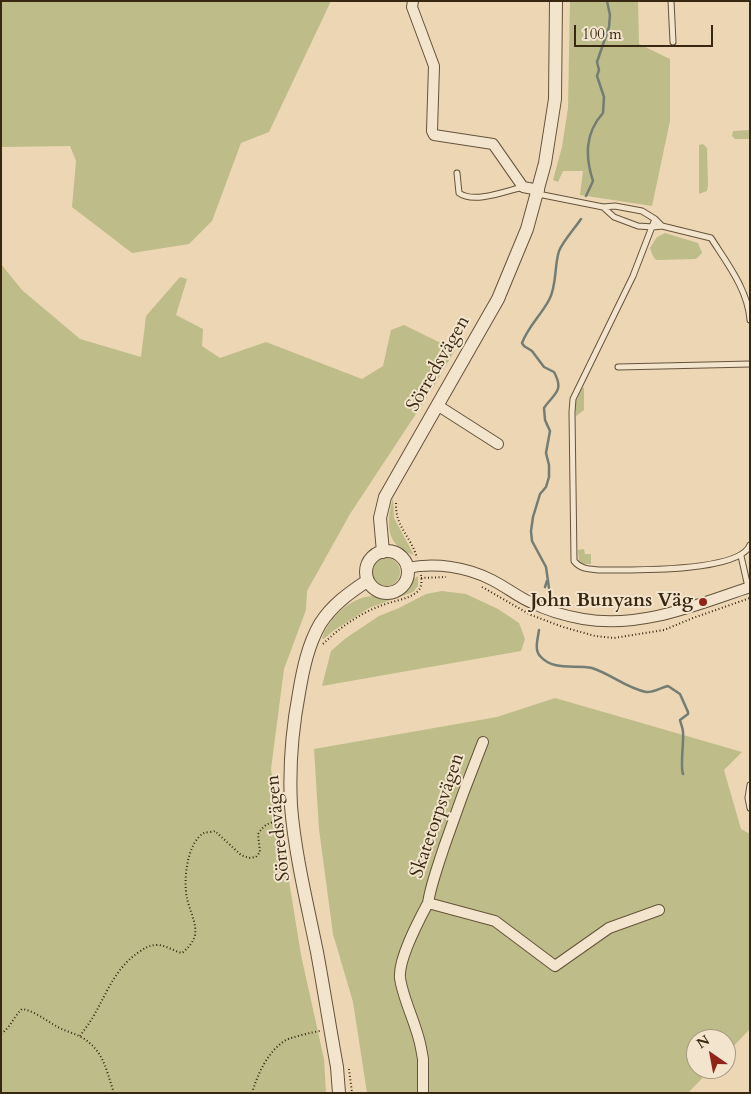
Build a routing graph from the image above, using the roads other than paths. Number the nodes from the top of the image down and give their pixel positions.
1 (413, 1) edge
2 (556, 1) edge
3 (671, 1) edge
4 (673, 42) dead end
5 (457, 173) dead end
6 (522, 187) junction
7 (538, 192) junction
8 (603, 207) junction
9 (655, 219) junction
10 (662, 226) junction
11 (653, 228) junction
12 (750, 320) edge
13 (750, 364) edge
14 (618, 367) dead end
15 (437, 405) junction
16 (498, 444) dead end
17 (750, 545) edge
18 (383, 552) junction
19 (741, 559) junction
20 (413, 567) junction
21 (368, 581) junction
22 (749, 587) edge
23 (483, 742) dead end
24 (750, 785) edge
25 (750, 808) edge
26 (428, 903) junction
27 (660, 910) dead end
28 (339, 1093) edge
29 (423, 1093) edge

1 - 6 street
2 - 7 street, Sörredsvägen
3 - 4 lane
5 - 6 lane
6 - 7 street
7 - 8 lane
7 - 15 street, Sörredsvägen
8 - 9 lane
8 - 11 lane
9 - 10 lane
9 - 11 lane
10 - 11 lane
10 - 12 lane
11 - 19 lane
13 - 14 lane
15 - 16 street
15 - 18 street, Sörredsvägen
17 - 19 lane
18 - 20 street
18 - 21 street
19 - 22 lane
20 - 21 street
20 - 22 street
21 - 28 street, Sörredsvägen
23 - 26 street, Skatetorpsvägen
24 - 25 lane
26 - 27 street, Skatetorpsvägen
26 - 29 street, Skatetorpsvägen

